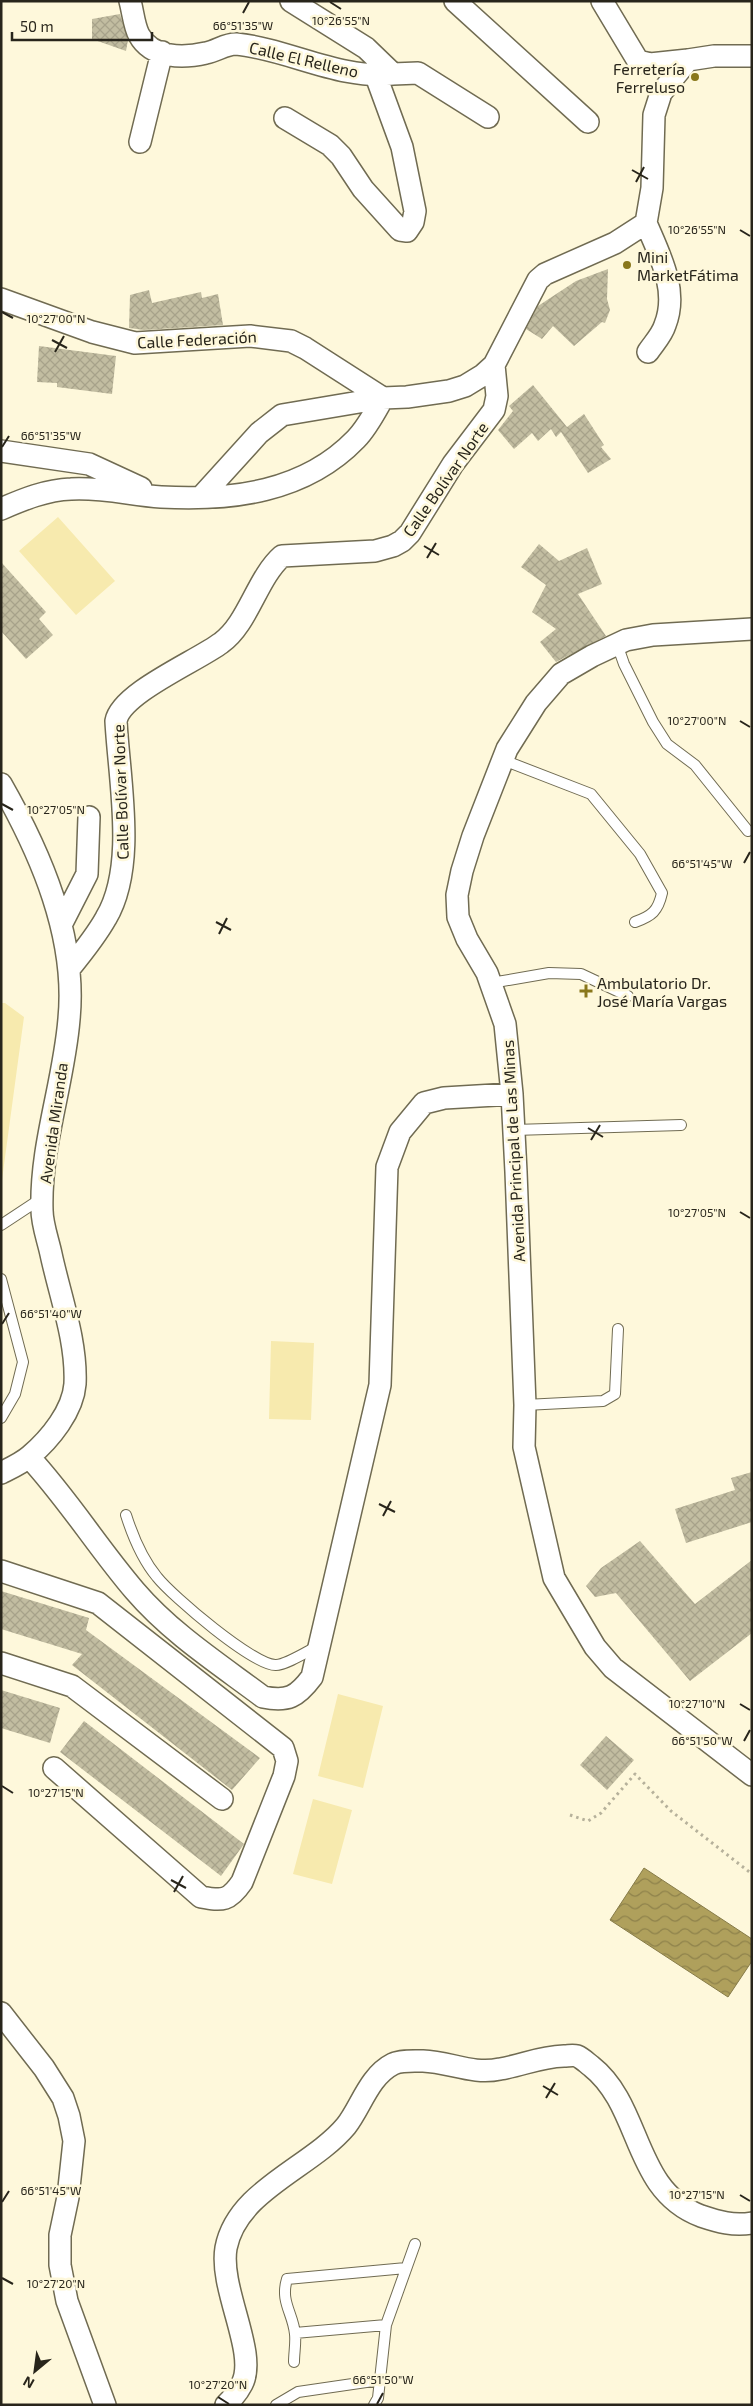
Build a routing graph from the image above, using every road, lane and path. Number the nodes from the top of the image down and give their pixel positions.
1 (130, 1) edge
2 (291, 1) edge
3 (455, 1) edge
4 (602, 1) edge
5 (162, 52) junction
6 (752, 56) edge
7 (688, 60) junction
8 (385, 75) junction
9 (488, 117) dead end
10 (285, 118) dead end
11 (588, 122) dead end
12 (140, 142) dead end
13 (646, 223) junction
14 (1, 298) edge
15 (648, 352) dead end
16 (494, 365) junction
17 (383, 398) junction
18 (1, 451) edge
19 (159, 496) junction
20 (201, 497) junction
21 (1, 508) edge
22 (752, 629) edge
23 (617, 644) junction
24 (503, 760) junction
25 (1, 784) edge
26 (89, 817) dead end
27 (748, 832) dead end
28 (635, 922) dead end
29 (61, 925) junction
30 (70, 968) junction
31 (491, 984) junction
32 (628, 996) dead end
33 (512, 1094) junction
34 (681, 1125) dead end
35 (514, 1130) junction
36 (42, 1197) junction
37 (1, 1225) edge
38 (1, 1279) edge
39 (618, 1330) dead end
40 (525, 1405) junction
41 (1, 1418) edge
42 (29, 1457) junction
43 (1, 1473) edge
44 (126, 1515) dead end
45 (1, 1571) edge
46 (319, 1645) junction
47 (1, 1663) edge
48 (54, 1768) dead end
49 (752, 1775) edge
50 (222, 1799) dead end
51 (570, 1814) dead end
52 (752, 1874) edge
53 (1, 2013) edge
54 (752, 2223) edge
55 (415, 2244) dead end
56 (406, 2268) junction
57 (386, 2325) junction
58 (295, 2333) junction
59 (294, 2362) dead end
60 (380, 2380) junction
61 (105, 2405) edge
62 (226, 2405) edge
63 (276, 2405) edge
64 (374, 2405) edge

1 - 5 street, Calle El Relleno
2 - 8 street
3 - 11 street
4 - 7 street
5 - 8 street, Calle El Relleno
5 - 12 street
6 - 7 street
7 - 13 street
8 - 9 street, Calle El Relleno
8 - 10 street
13 - 15 street
13 - 16 street
14 - 17 street, Calle Federación
16 - 17 street
16 - 30 street, Calle Bolívar Norte
17 - 20 street
17 - 20 street
18 - 19 street
19 - 20 street
19 - 21 street
22 - 23 street, Avenida Principal de Las Minas
23 - 24 street, Avenida Principal de Las Minas
23 - 27 lane
24 - 28 lane
24 - 31 street, Avenida Principal de Las Minas
25 - 29 street, Avenida Miranda
26 - 29 street
29 - 30 street, Avenida Miranda
30 - 36 street, Avenida Miranda
31 - 32 lane
31 - 33 street, Avenida Principal de Las Minas
33 - 35 street, Avenida Principal de Las Minas
33 - 46 street
34 - 35 lane
35 - 40 street, Avenida Principal de Las Minas
36 - 37 lane
36 - 42 street, Avenida Miranda
38 - 41 lane
39 - 40 lane
40 - 49 street, Avenida Principal de Las Minas
42 - 43 street, Avenida Miranda
42 - 46 street
44 - 46 lane
45 - 48 street
47 - 50 street
51 - 52 path
53 - 61 street
54 - 62 street
55 - 56 lane
56 - 57 lane
56 - 58 lane
57 - 58 lane
57 - 60 lane
58 - 59 lane
60 - 63 lane
60 - 64 lane

